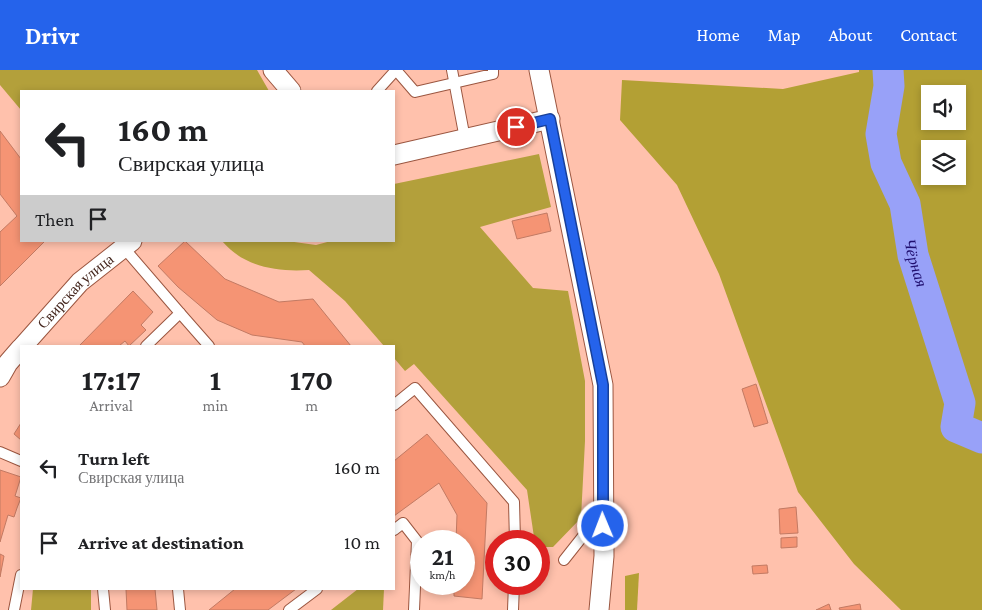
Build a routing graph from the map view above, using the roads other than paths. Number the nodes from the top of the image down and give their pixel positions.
1 (273, 70) edge
2 (396, 70) edge
3 (452, 70) edge
4 (493, 70) edge
5 (539, 70) edge
6 (455, 83) junction
7 (290, 90) edge
8 (378, 90) edge
9 (550, 119) junction
10 (465, 139) junction
11 (395, 155) edge
12 (125, 244) edge
13 (180, 313) junction
14 (24, 345) edge
15 (147, 345) edge
16 (208, 345) edge
17 (20, 349) edge
18 (0, 378) edge
19 (395, 404) edge
20 (0, 452) edge
21 (20, 461) edge
22 (603, 511) junction
23 (395, 529) edge
24 (515, 530) edge
25 (564, 560) dead end
26 (20, 580) edge
27 (103, 590) edge
28 (178, 590) edge
29 (316, 590) edge
30 (514, 595) edge
31 (14, 610) edge
32 (105, 610) edge
33 (180, 610) edge
34 (290, 610) edge
35 (414, 610) edge
36 (513, 610) edge
37 (599, 610) edge

1 - 7 street
2 - 6 lane
2 - 8 lane
3 - 6 lane
4 - 6 lane
5 - 9 street
6 - 10 lane
9 - 10 street
9 - 22 street
10 - 11 street
12 - 13 lane
12 - 14 street, Свирская улица
13 - 15 lane
13 - 16 lane
17 - 18 street, Свирская улица
19 - 24 lane
20 - 21 lane
22 - 25 lane
22 - 37 street
23 - 35 lane
26 - 31 lane
27 - 32 lane
28 - 33 lane
29 - 34 lane
30 - 36 lane

